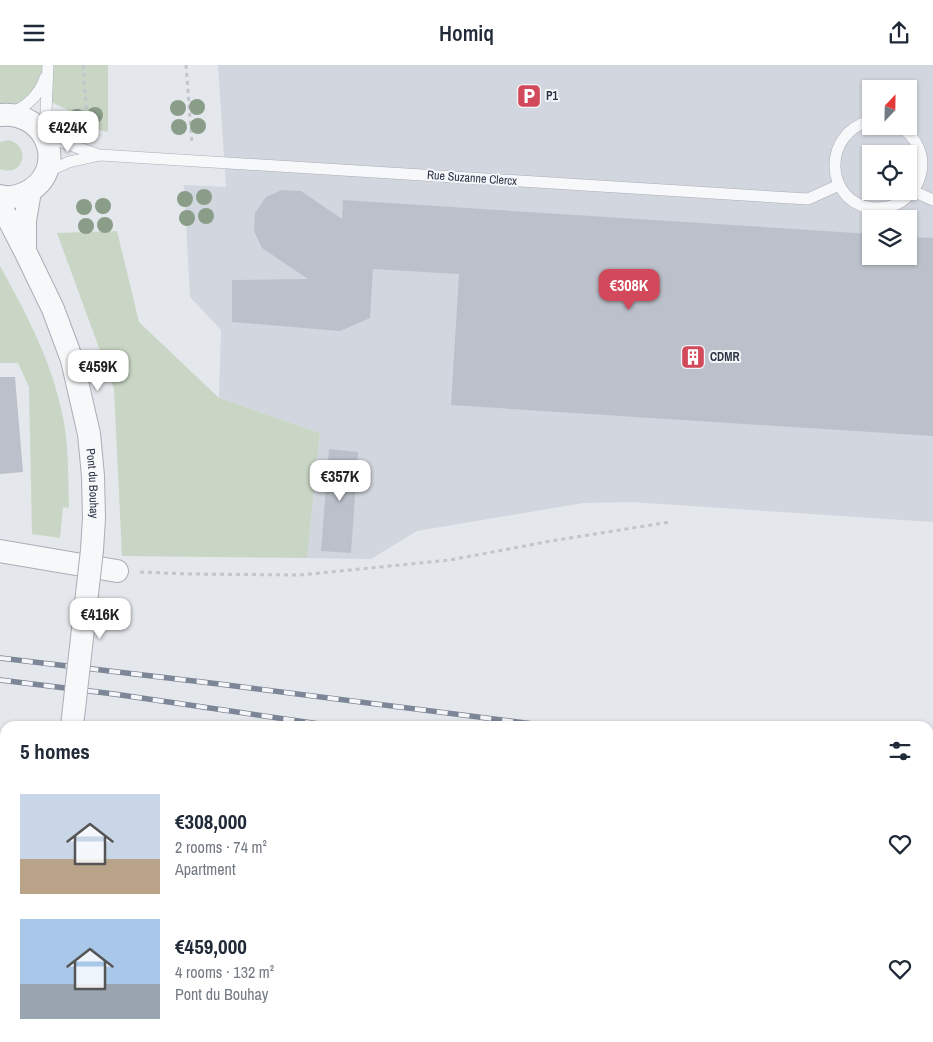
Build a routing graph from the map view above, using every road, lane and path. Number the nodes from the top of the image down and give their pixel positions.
1 (83, 65) edge
2 (186, 65) edge
3 (48, 67) edge
4 (5, 114) edge
5 (862, 124) edge
6 (45, 136) junction
7 (917, 146) edge
8 (100, 155) junction
9 (193, 161) junction
10 (46, 172) junction
11 (917, 184) edge
12 (840, 185) junction
13 (30, 191) junction
14 (917, 193) edge
15 (0, 196) edge
16 (904, 200) edge
17 (933, 200) edge
18 (0, 207) edge
19 (25, 251) junction
20 (670, 522) dead end
21 (0, 551) edge
22 (117, 571) joint
23 (73, 721) edge

1 - 8 path
2 - 9 path
3 - 4 lane
3 - 6 lane
4 - 6 street
5 - 12 lane
6 - 8 lane, Rue Suzanne Clercx
6 - 10 street
7 - 11 lane
8 - 9 lane, Rue Suzanne Clercx
8 - 10 lane, Rue Suzanne Clercx
9 - 12 lane, Rue Suzanne Clercx
10 - 13 street
12 - 16 lane
13 - 15 street
13 - 19 street, Pont du Bouhay
14 - 17 lane
18 - 19 street, Pont du Bouhay
19 - 23 street, Pont du Bouhay, bridge
20 - 22 path
21 - 22 street

